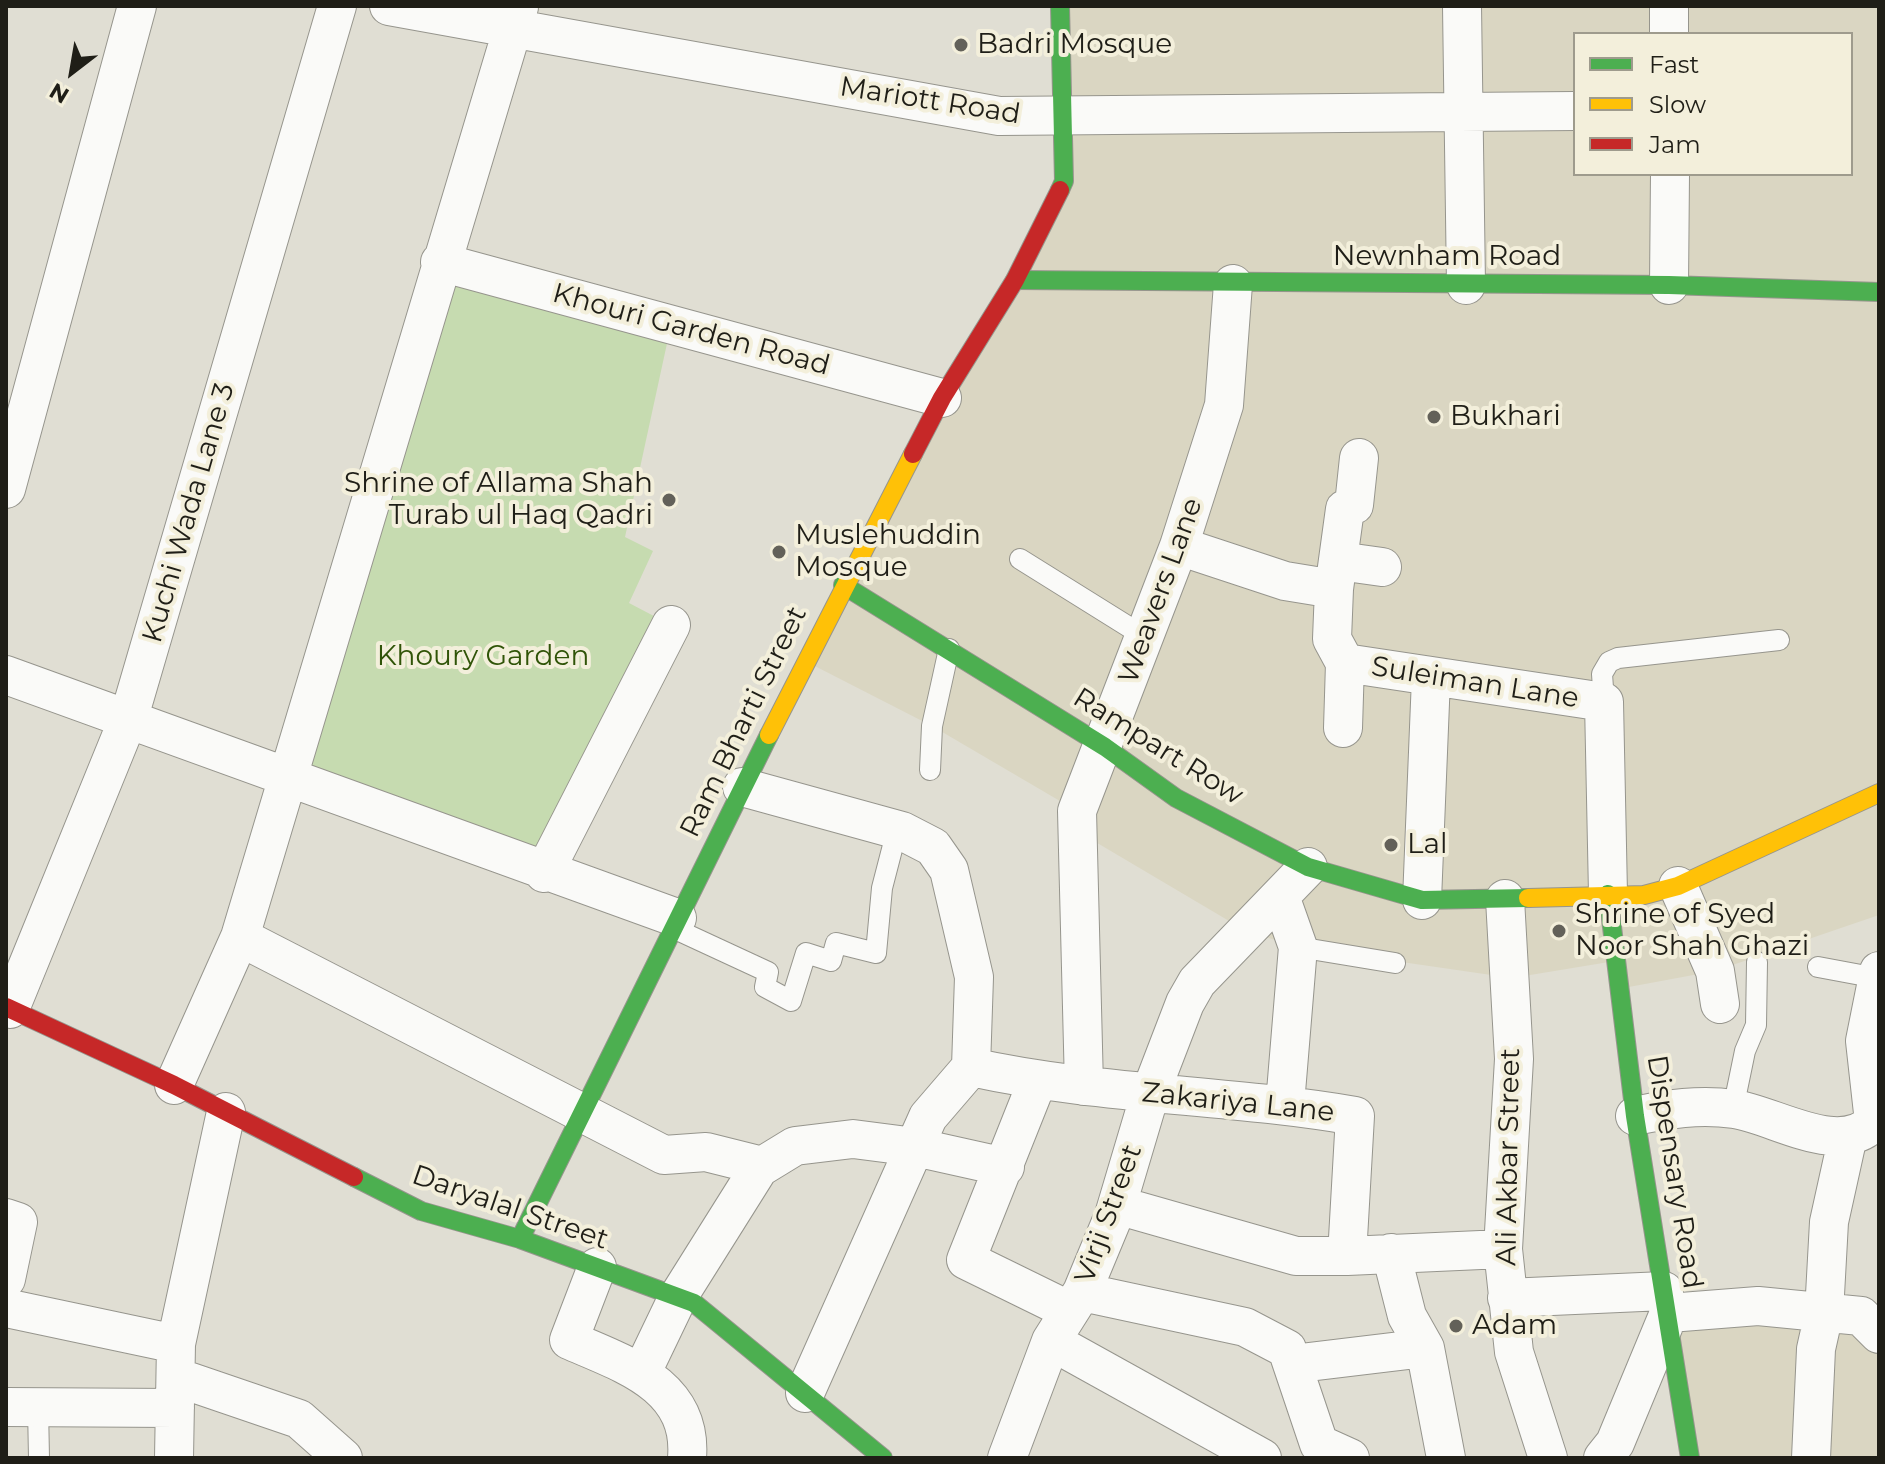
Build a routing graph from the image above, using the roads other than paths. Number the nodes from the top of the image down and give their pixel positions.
1 (137, 6) edge
2 (337, 6) edge
3 (389, 6) edge
4 (1060, 6) edge
5 (1462, 6) edge
6 (1669, 6) edge
7 (516, 17) edge
8 (1669, 32) edge
9 (1573, 111) edge
10 (1464, 113) junction
11 (1063, 117) junction
12 (1670, 176) edge
13 (440, 262) junction
14 (1015, 280) junction
15 (1233, 284) junction
16 (1466, 285) junction
17 (1669, 285) junction
18 (1879, 292) edge
19 (942, 398) junction
20 (1359, 458) dead end
21 (6, 489) edge
22 (1179, 546) junction
23 (1020, 559) dead end
24 (1382, 567) dead end
25 (1336, 575) junction
26 (843, 585) junction
27 (671, 625) dead end
28 (1145, 637) junction
29 (1779, 640) dead end
30 (949, 649) junction
31 (1345, 663) junction
32 (6, 675) edge
33 (1431, 678) junction
34 (1604, 702) junction
35 (129, 717) junction
36 (1343, 728) dead end
37 (1105, 747) junction
38 (930, 770) dead end
39 (287, 779) junction
40 (742, 787) junction
41 (1876, 805) edge
42 (897, 830) junction
43 (1308, 867) junction
44 (544, 873) junction
45 (1678, 886) junction
46 (1608, 894) junction
47 (1280, 896) junction
48 (1505, 899) junction
49 (1422, 900) junction
50 (675, 923) junction
51 (240, 937) junction
52 (1298, 947) junction
53 (1757, 962) dead end
54 (1395, 963) dead end
55 (1818, 967) dead end
56 (1878, 974) edge
57 (1720, 1004) dead end
58 (8, 1008) edge
59 (971, 1067) junction
60 (1037, 1082) junction
61 (174, 1085) junction
62 (1084, 1086) junction
63 (1150, 1094) junction
64 (1285, 1104) junction
65 (1733, 1109) junction
66 (226, 1112) junction
67 (581, 1113) junction
68 (1635, 1116) junction
69 (1867, 1127) edge
70 (915, 1147) junction
71 (762, 1166) junction
72 (1005, 1167) junction
73 (1117, 1205) junction
74 (6, 1218) edge
75 (520, 1239) junction
76 (1503, 1249) junction
77 (1391, 1253) junction
78 (1347, 1256) junction
79 (597, 1267) junction
80 (6, 1279) edge
81 (678, 1297) junction
82 (1507, 1298) junction
83 (1667, 1302) junction
84 (6, 1308) edge
85 (1824, 1313) junction
86 (1067, 1314) junction
87 (1879, 1334) edge
88 (1425, 1348) junction
89 (1292, 1364) junction
90 (642, 1372) junction
91 (176, 1377) junction
92 (805, 1393) junction
93 (22, 1407) edge
94 (1327, 1453) edge
95 (39, 1458) edge
96 (174, 1458) edge
97 (343, 1458) edge
98 (687, 1458) edge
99 (882, 1458) edge
100 (1007, 1458) edge
101 (1262, 1458) edge
102 (1446, 1458) edge
103 (1548, 1458) edge
104 (1603, 1458) edge
105 (1690, 1458) edge
106 (1811, 1458) edge

1 - 21 street
2 - 35 street, Kuchi Wada Lane 3
3 - 7 street, Mariott Road
4 - 11 street, Ram Bharti Street
5 - 10 street
6 - 8 street
7 - 11 street, Mariott Road
7 - 13 street
9 - 10 street, Mariott Road
10 - 11 street, Mariott Road
10 - 16 street
11 - 14 street, Ram Bharti Street
12 - 17 street
13 - 19 street, Khouri Garden Road
13 - 39 street
14 - 15 street, Newnham Road
14 - 19 street, Ram Bharti Street
15 - 16 street, Newnham Road
15 - 22 street, Weavers Lane
16 - 17 street, Newnham Road
17 - 18 street, Newnham Road
19 - 26 street, Ram Bharti Street
20 - 25 street, Suleiman Lane
22 - 25 street
22 - 28 street, Weavers Lane
23 - 28 lane
24 - 25 street
25 - 31 street, Suleiman Lane
26 - 30 street, Rampart Row
26 - 40 street, Ram Bharti Street
27 - 44 street
28 - 37 street, Weavers Lane
29 - 34 lane
30 - 37 street, Rampart Row
30 - 38 lane
31 - 33 street, Suleiman Lane
31 - 36 street
32 - 35 street
33 - 34 street, Suleiman Lane
33 - 49 street
34 - 46 street, Suleiman Lane
35 - 39 street
35 - 58 street, Kuchi Wada Lane 3
37 - 43 street, Rampart Row
37 - 62 street, Weavers Lane
39 - 44 street
39 - 51 street
40 - 42 street
40 - 50 street, Ram Bharti Street
41 - 45 street, Rampart Row
42 - 50 lane
42 - 59 street
43 - 47 street, Virji Street
43 - 49 street, Rampart Row
44 - 50 street
45 - 46 street, Rampart Row
45 - 57 street
46 - 48 street, Rampart Row
46 - 68 street, Dispensary Road
47 - 52 street
47 - 63 street, Virji Street
48 - 49 street, Rampart Row
48 - 76 street, Ali Akbar Street
50 - 67 street, Ram Bharti Street
51 - 61 street
51 - 67 street
52 - 54 lane
52 - 64 street
53 - 65 lane
55 - 56 lane
56 - 69 street
58 - 61 street, Daryalal Street
59 - 60 street, Zakariya Lane
59 - 70 street
60 - 62 street, Zakariya Lane
60 - 72 street
61 - 66 street, Daryalal Street
62 - 63 street, Zakariya Lane
63 - 64 street, Zakariya Lane
63 - 73 street, Virji Street
64 - 78 street, Zakariya Lane
65 - 68 street
65 - 69 street
66 - 75 street, Daryalal Street
66 - 91 street
67 - 71 street
67 - 75 street, Ram Bharti Street
68 - 83 street, Dispensary Road
69 - 85 street
70 - 71 street
70 - 72 street
70 - 92 street
71 - 81 street
72 - 86 street
73 - 78 street
73 - 86 street, Virji Street
74 - 80 street
75 - 79 street, Daryalal Street
76 - 77 street
76 - 82 street, Ali Akbar Street
77 - 78 street
77 - 88 street
79 - 81 street, Daryalal Street
79 - 90 street
81 - 90 street
81 - 92 street, Daryalal Street
82 - 83 street
82 - 103 street, Ali Akbar Street
83 - 85 street
83 - 104 street
83 - 105 street, Dispensary Road
84 - 91 street
85 - 87 street
85 - 106 street
86 - 89 street
86 - 100 street, Virji Street
86 - 101 street
88 - 89 street
88 - 102 street
89 - 94 street
90 - 98 street
91 - 93 street
91 - 96 street
91 - 97 street
92 - 99 street, Daryalal Street
93 - 95 lane

